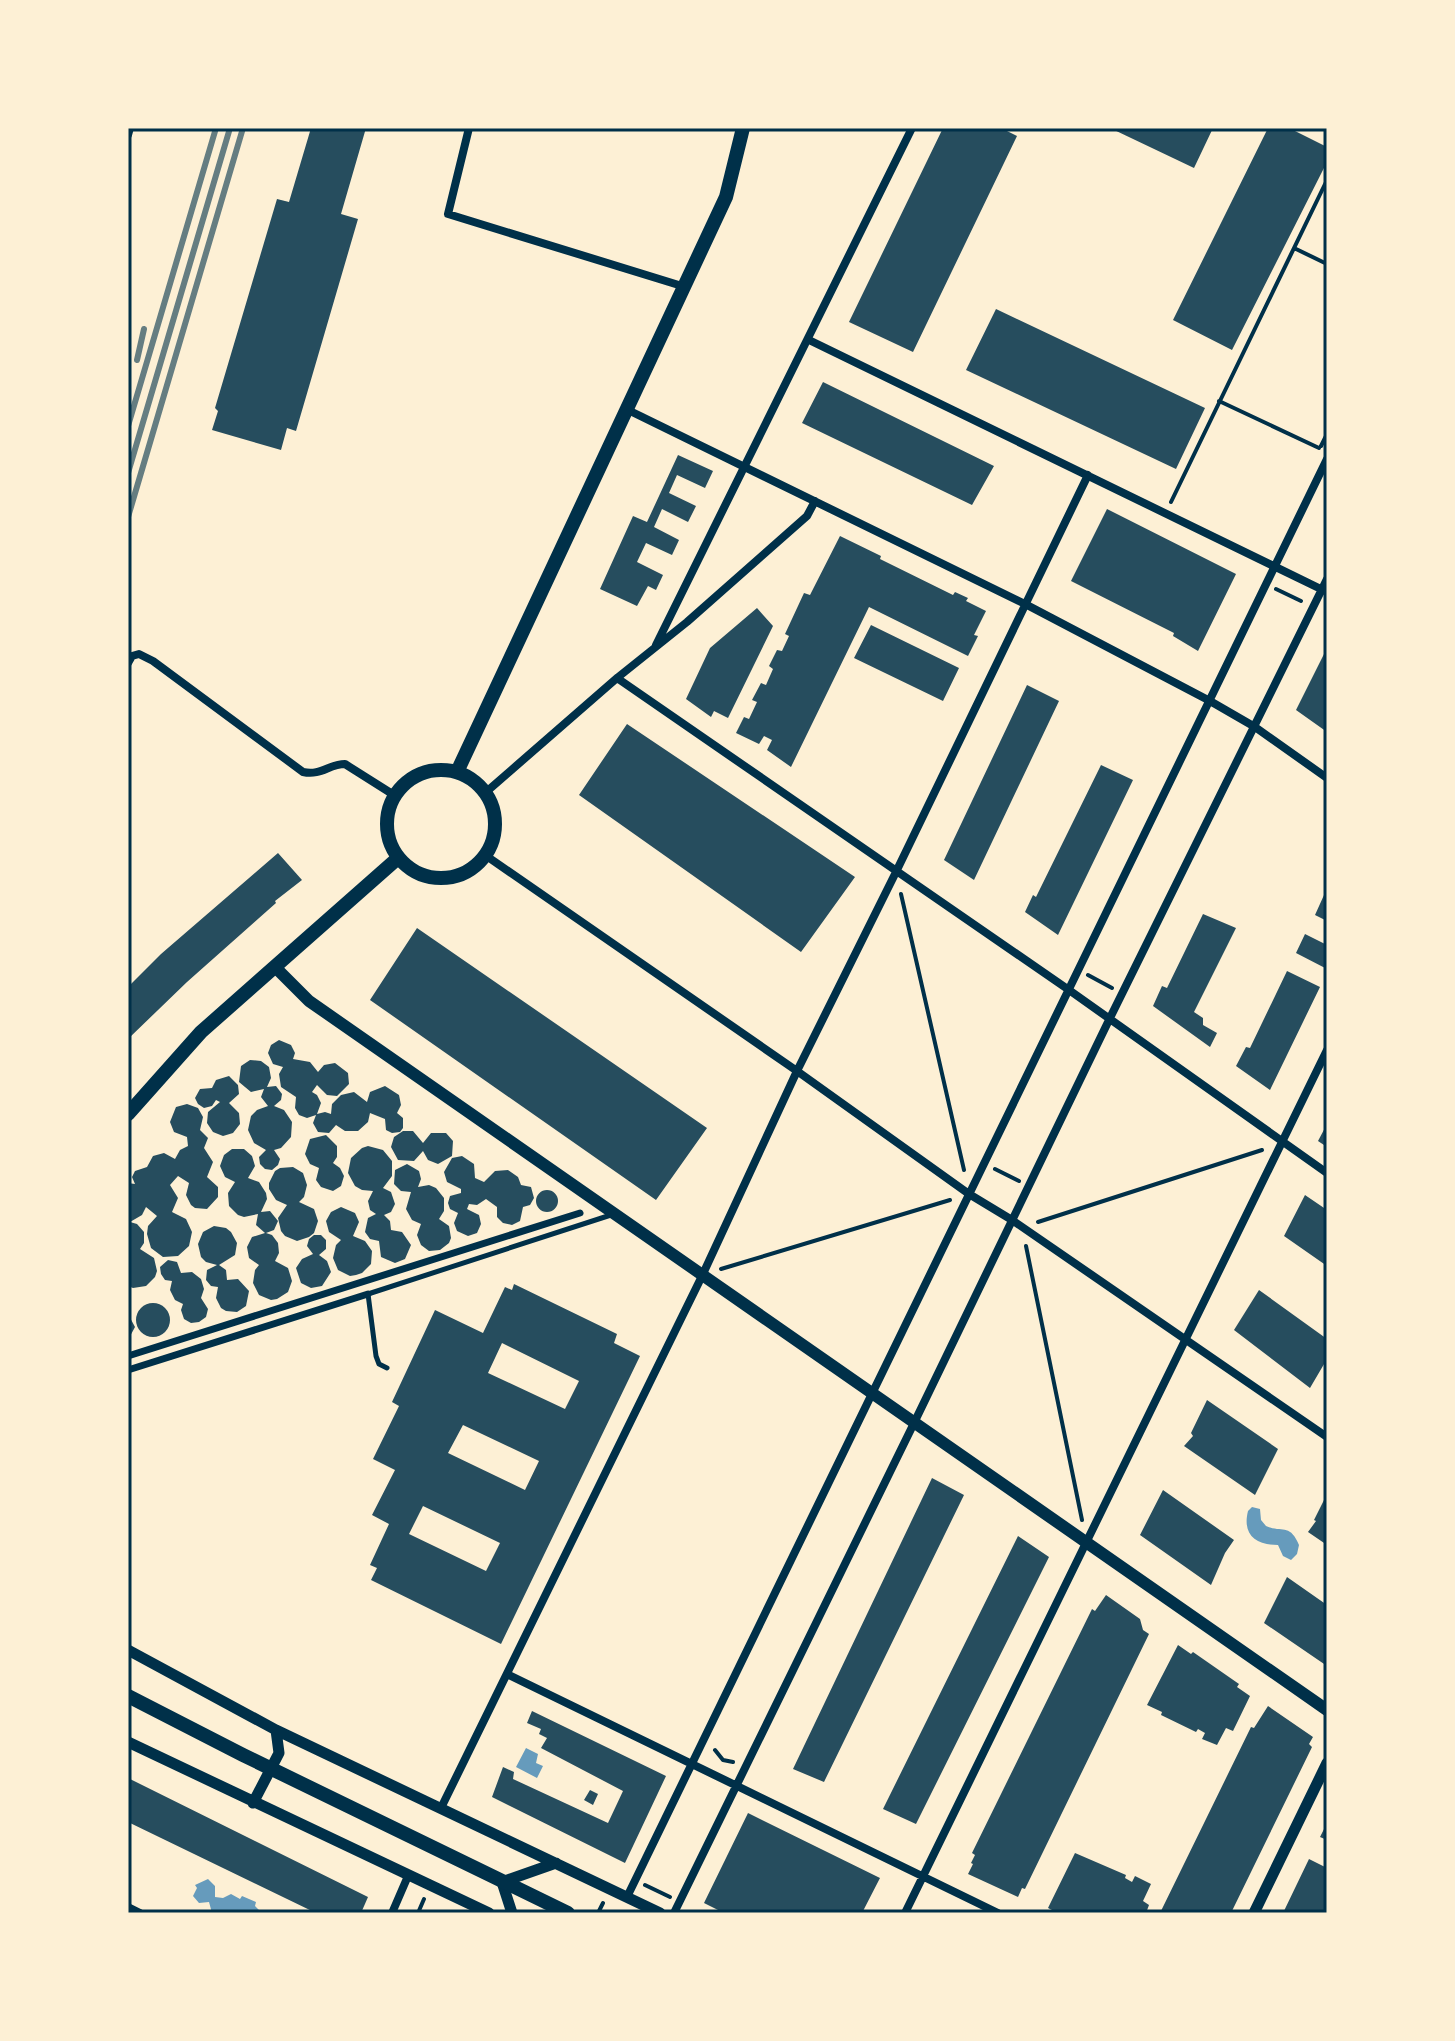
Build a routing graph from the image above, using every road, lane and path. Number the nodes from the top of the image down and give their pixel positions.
1 (130, 128) edge
2 (469, 128) edge
3 (743, 128) edge
4 (912, 128) edge
5 (128, 135) edge
6 (1327, 180) edge
7 (1294, 248) junction
8 (1327, 264) edge
9 (682, 286) junction
10 (809, 340) junction
11 (1219, 401) junction
12 (628, 410) junction
13 (1320, 448) dead end
14 (1327, 459) edge
15 (745, 467) junction
16 (1088, 475) junction
17 (815, 501) junction
18 (1165, 513) junction
19 (1276, 567) junction
20 (1327, 579) edge
21 (1267, 585) junction
22 (1324, 591) edge
23 (1027, 605) junction
24 (1313, 608) junction
25 (656, 645) junction
26 (128, 663) edge
27 (617, 678) junction
28 (1210, 701) junction
29 (1255, 727) junction
30 (457, 772) junction
31 (1327, 778) edge
32 (485, 793) junction
33 (394, 795) junction
34 (485, 855) junction
35 (398, 858) junction
36 (896, 872) junction
37 (275, 967) junction
38 (1078, 970) junction
39 (1069, 990) junction
40 (1122, 992) junction
41 (1109, 1020) junction
42 (1327, 1050) edge
43 (797, 1071) junction
44 (128, 1114) edge
45 (1283, 1143) junction
46 (984, 1163) junction
47 (1327, 1173) edge
48 (1029, 1185) junction
49 (969, 1194) junction
50 (580, 1213) dead end
51 (614, 1214) junction
52 (1012, 1220) junction
53 (1022, 1227) junction
54 (702, 1276) junction
55 (368, 1294) junction
56 (1187, 1341) junction
57 (128, 1356) edge
58 (387, 1368) dead end
59 (128, 1370) edge
60 (874, 1393) junction
61 (915, 1421) junction
62 (1327, 1437) edge
63 (1087, 1543) junction
64 (128, 1650) edge
65 (507, 1674) junction
66 (128, 1696) edge
67 (1327, 1710) edge
68 (276, 1730) junction
69 (705, 1739) junction
70 (128, 1742) edge
71 (749, 1760) junction
72 (1327, 1763) edge
73 (692, 1764) junction
74 (271, 1768) junction
75 (736, 1785) junction
76 (253, 1803) junction
77 (441, 1808) junction
78 (556, 1863) junction
79 (408, 1876) junction
80 (923, 1876) junction
81 (502, 1882) junction
82 (425, 1896) dead end
83 (627, 1897) junction
84 (128, 1907) edge
85 (140, 1913) edge
86 (392, 1913) edge
87 (418, 1913) edge
88 (489, 1913) edge
89 (512, 1913) edge
90 (568, 1913) edge
91 (660, 1913) edge
92 (674, 1913) edge
93 (905, 1913) edge
94 (998, 1913) edge
95 (1254, 1913) edge

1 - 5 street
2 - 9 street
3 - 9 main road
4 - 10 street
6 - 7 path
7 - 8 path
7 - 11 path
9 - 12 main road
10 - 15 street
10 - 16 street
11 - 13 path
11 - 18 path
12 - 15 street
12 - 30 main road
14 - 19 street
15 - 17 street
15 - 25 street
16 - 18 street
16 - 23 street
17 - 23 street
17 - 25 street
18 - 19 street
19 - 21 street
19 - 22 street
20 - 22 street
21 - 24 path
21 - 28 street
22 - 24 street
23 - 28 street
23 - 36 street
24 - 29 street
25 - 27 street
26 - 33 street
27 - 32 street
27 - 36 street
28 - 29 street
28 - 38 street
29 - 31 street
29 - 40 street
30 - 32 main road
30 - 33 main road
32 - 34 main road
33 - 35 main road
34 - 35 main road
34 - 43 street
35 - 37 main road
36 - 39 street
36 - 43 street
36 - 49 path
37 - 44 main road
37 - 51 main road
38 - 39 street
38 - 40 path
39 - 41 street
39 - 46 street
40 - 41 street
41 - 45 street
41 - 48 street
42 - 45 street
43 - 49 street
43 - 54 street
45 - 47 street
45 - 53 path
45 - 56 street
46 - 48 path
46 - 49 street
48 - 52 street
49 - 52 street
49 - 54 path
49 - 60 street
50 - 57 street
51 - 54 main road
51 - 55 lane
52 - 53 street
52 - 61 street
53 - 56 street
53 - 63 path
54 - 60 main road
54 - 65 street
55 - 58 lane
55 - 59 street
56 - 62 street
56 - 63 street
60 - 61 main road
60 - 69 street
61 - 63 main road
61 - 71 street
63 - 67 main road
63 - 80 street
64 - 68 street
65 - 73 street
65 - 77 street
66 - 74 main road
68 - 74 street
68 - 77 street
69 - 71 path
69 - 73 street
70 - 76 street
71 - 75 street
72 - 95 street
73 - 75 street
73 - 83 street
74 - 76 street
74 - 81 main road
75 - 80 street
75 - 92 street
76 - 79 street
77 - 78 street
78 - 81 street
78 - 83 street
79 - 86 street
79 - 88 street
80 - 93 street
80 - 94 street
81 - 89 street
81 - 90 main road
82 - 87 path
83 - 91 street
84 - 85 street

